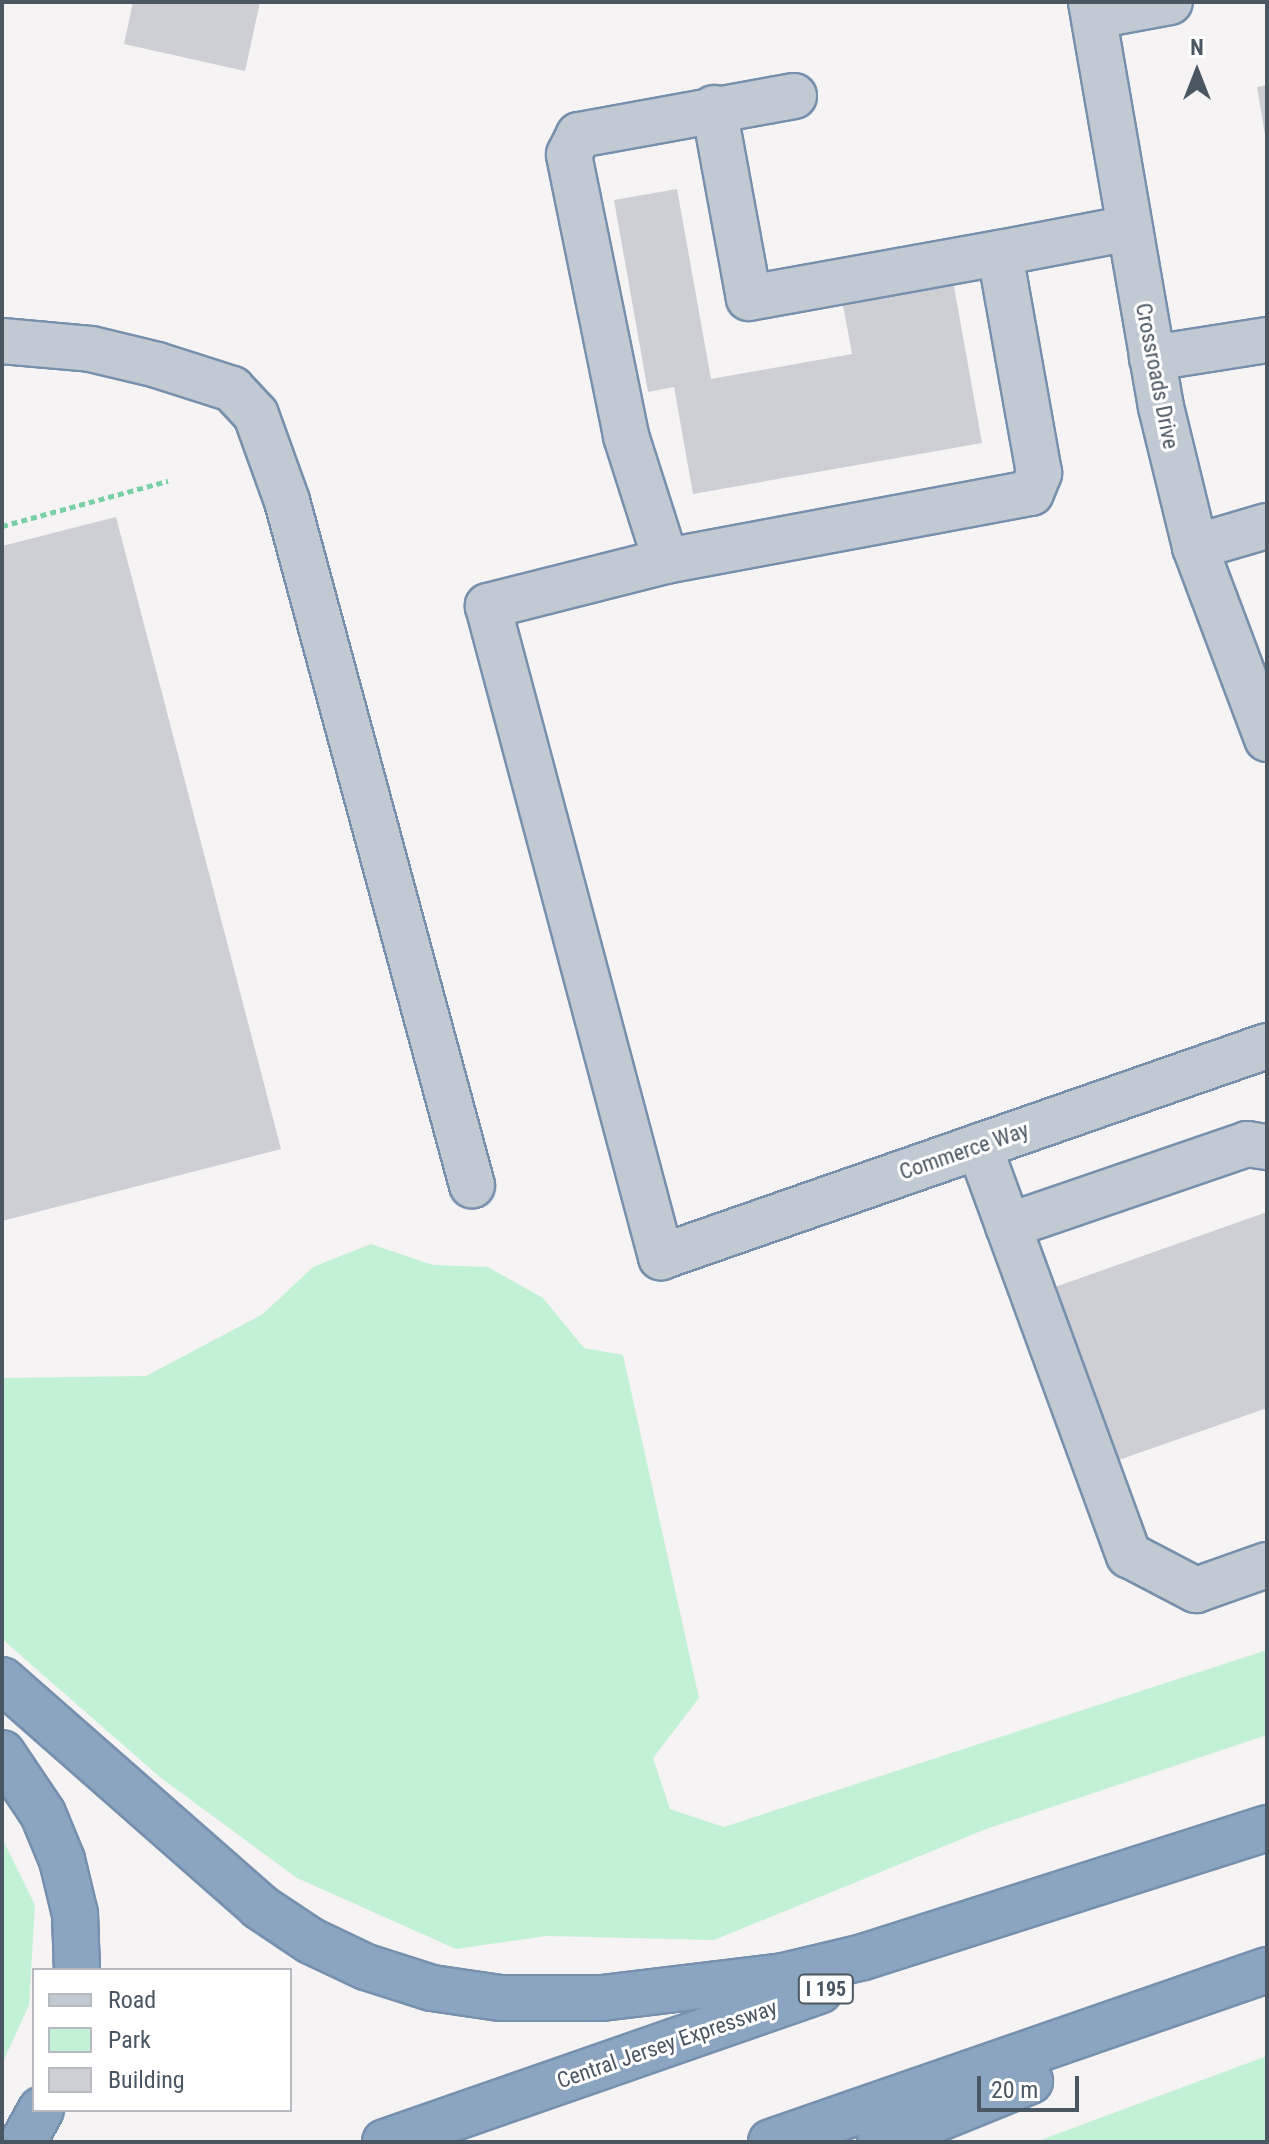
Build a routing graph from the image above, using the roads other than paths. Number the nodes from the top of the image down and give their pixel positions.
1 (1170, 2) edge
2 (1092, 9) edge
3 (794, 96) dead end
4 (714, 108) junction
5 (1130, 228) junction
6 (1000, 253) junction
7 (1267, 340) edge
8 (2, 341) edge
9 (1152, 358) junction
10 (1267, 526) edge
11 (1195, 547) junction
12 (666, 561) junction
13 (1267, 739) edge
14 (1267, 1046) edge
15 (979, 1146) junction
16 (1267, 1147) edge
17 (472, 1185) dead end
18 (1008, 1226) junction
19 (1267, 1565) edge
20 (2, 1680) edge
21 (2, 1753) edge
22 (1267, 1828) edge
23 (1267, 1836) edge
24 (77, 1968) edge
25 (1267, 1970) edge
26 (1267, 1986) edge
27 (40, 2112) edge
28 (23, 2142) edge
29 (385, 2142) edge
30 (771, 2142) edge
31 (880, 2142) edge

1 - 2 street
2 - 5 street, Crossroads Drive
3 - 4 street
4 - 6 street
4 - 12 street
5 - 6 street
5 - 9 street, Crossroads Drive
6 - 12 street
7 - 9 street
8 - 17 street
9 - 11 street, Crossroads Drive
10 - 11 street
11 - 13 street, Crossroads Drive
12 - 15 street, Commerce Way
14 - 15 street, Commerce Way
15 - 18 street
16 - 18 street
18 - 19 street
20 - 22 highway
21 - 24 highway
23 - 29 highway, Central Jersey Expressway / I 195
25 - 30 highway
26 - 31 highway
27 - 28 highway

